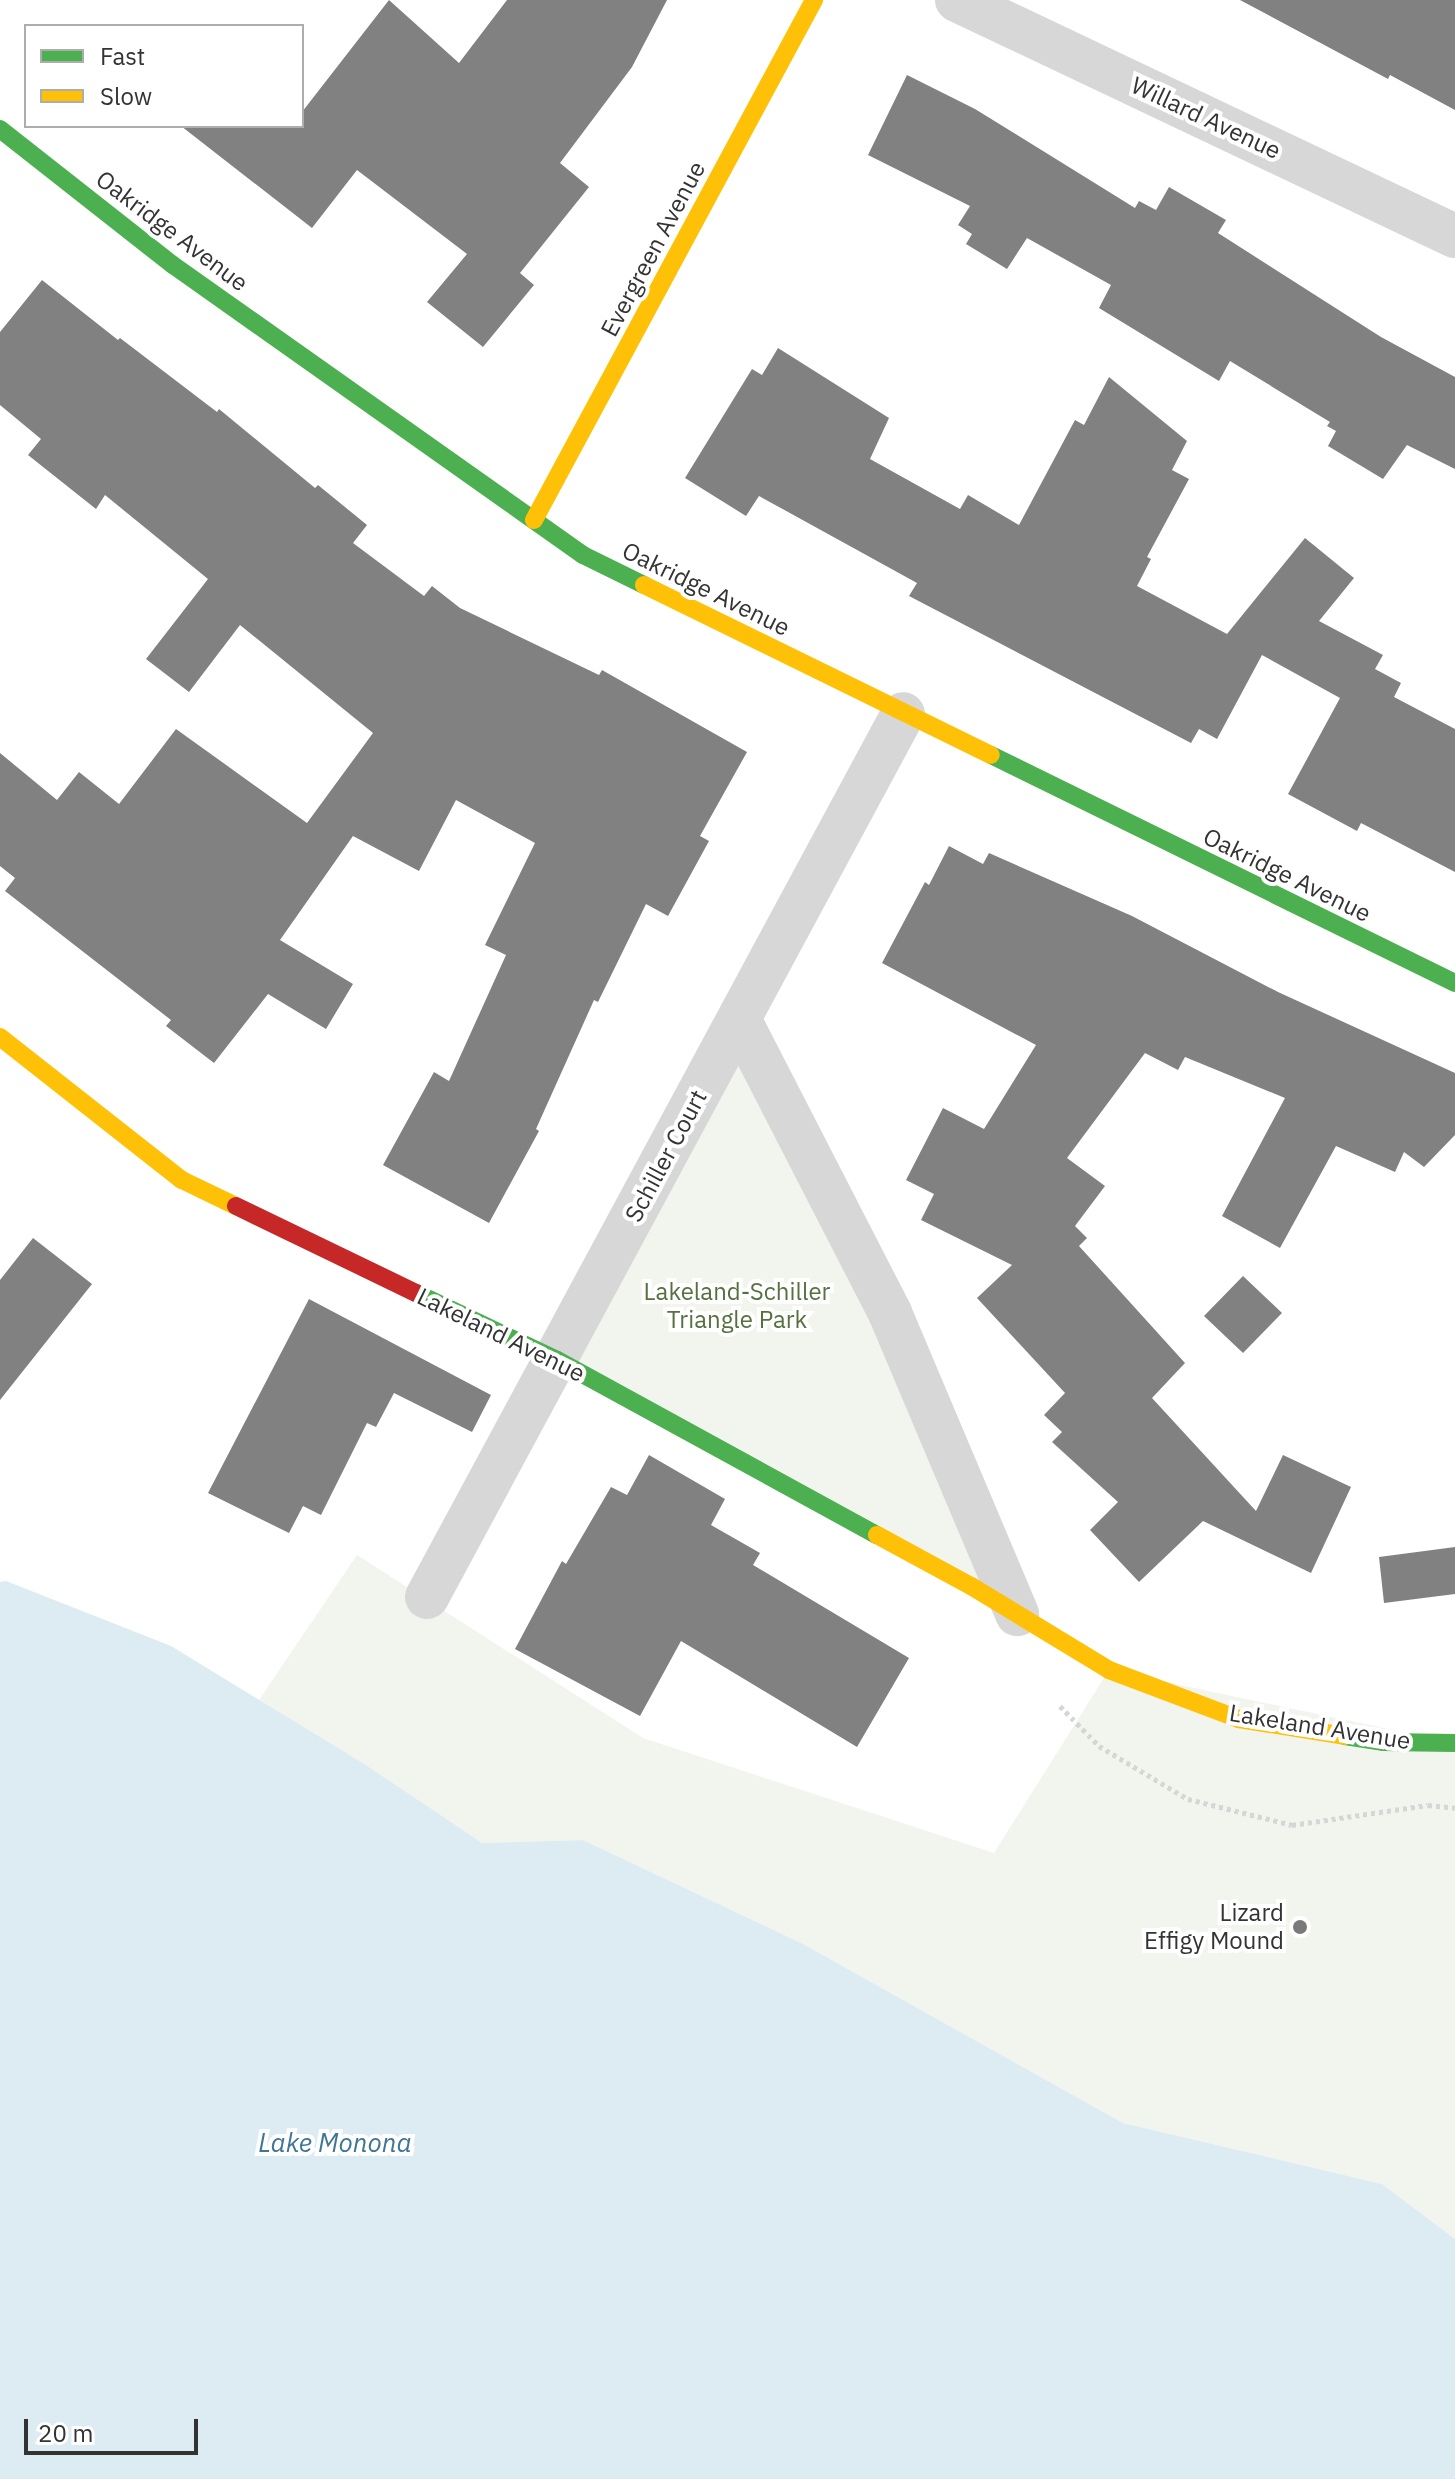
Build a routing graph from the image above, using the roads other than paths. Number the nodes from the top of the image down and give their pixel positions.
1 (814, 0) edge
2 (957, 0) edge
3 (0, 129) edge
4 (1455, 236) edge
5 (534, 520) junction
6 (903, 714) junction
7 (1455, 983) edge
8 (739, 1019) junction
9 (0, 1037) edge
10 (557, 1360) junction
11 (427, 1597) dead end
12 (1017, 1614) junction
13 (1455, 1743) edge

1 - 5 street, Evergreen Avenue
2 - 4 street, Willard Avenue
3 - 5 street, Oakridge Avenue
5 - 6 street, Oakridge Avenue
6 - 7 street, Oakridge Avenue
6 - 8 street, Schiller Court
8 - 10 street, Schiller Court
8 - 12 street
9 - 10 street, Lakeland Avenue
10 - 11 street, Schiller Court
10 - 12 street, Lakeland Avenue
12 - 13 street, Lakeland Avenue

